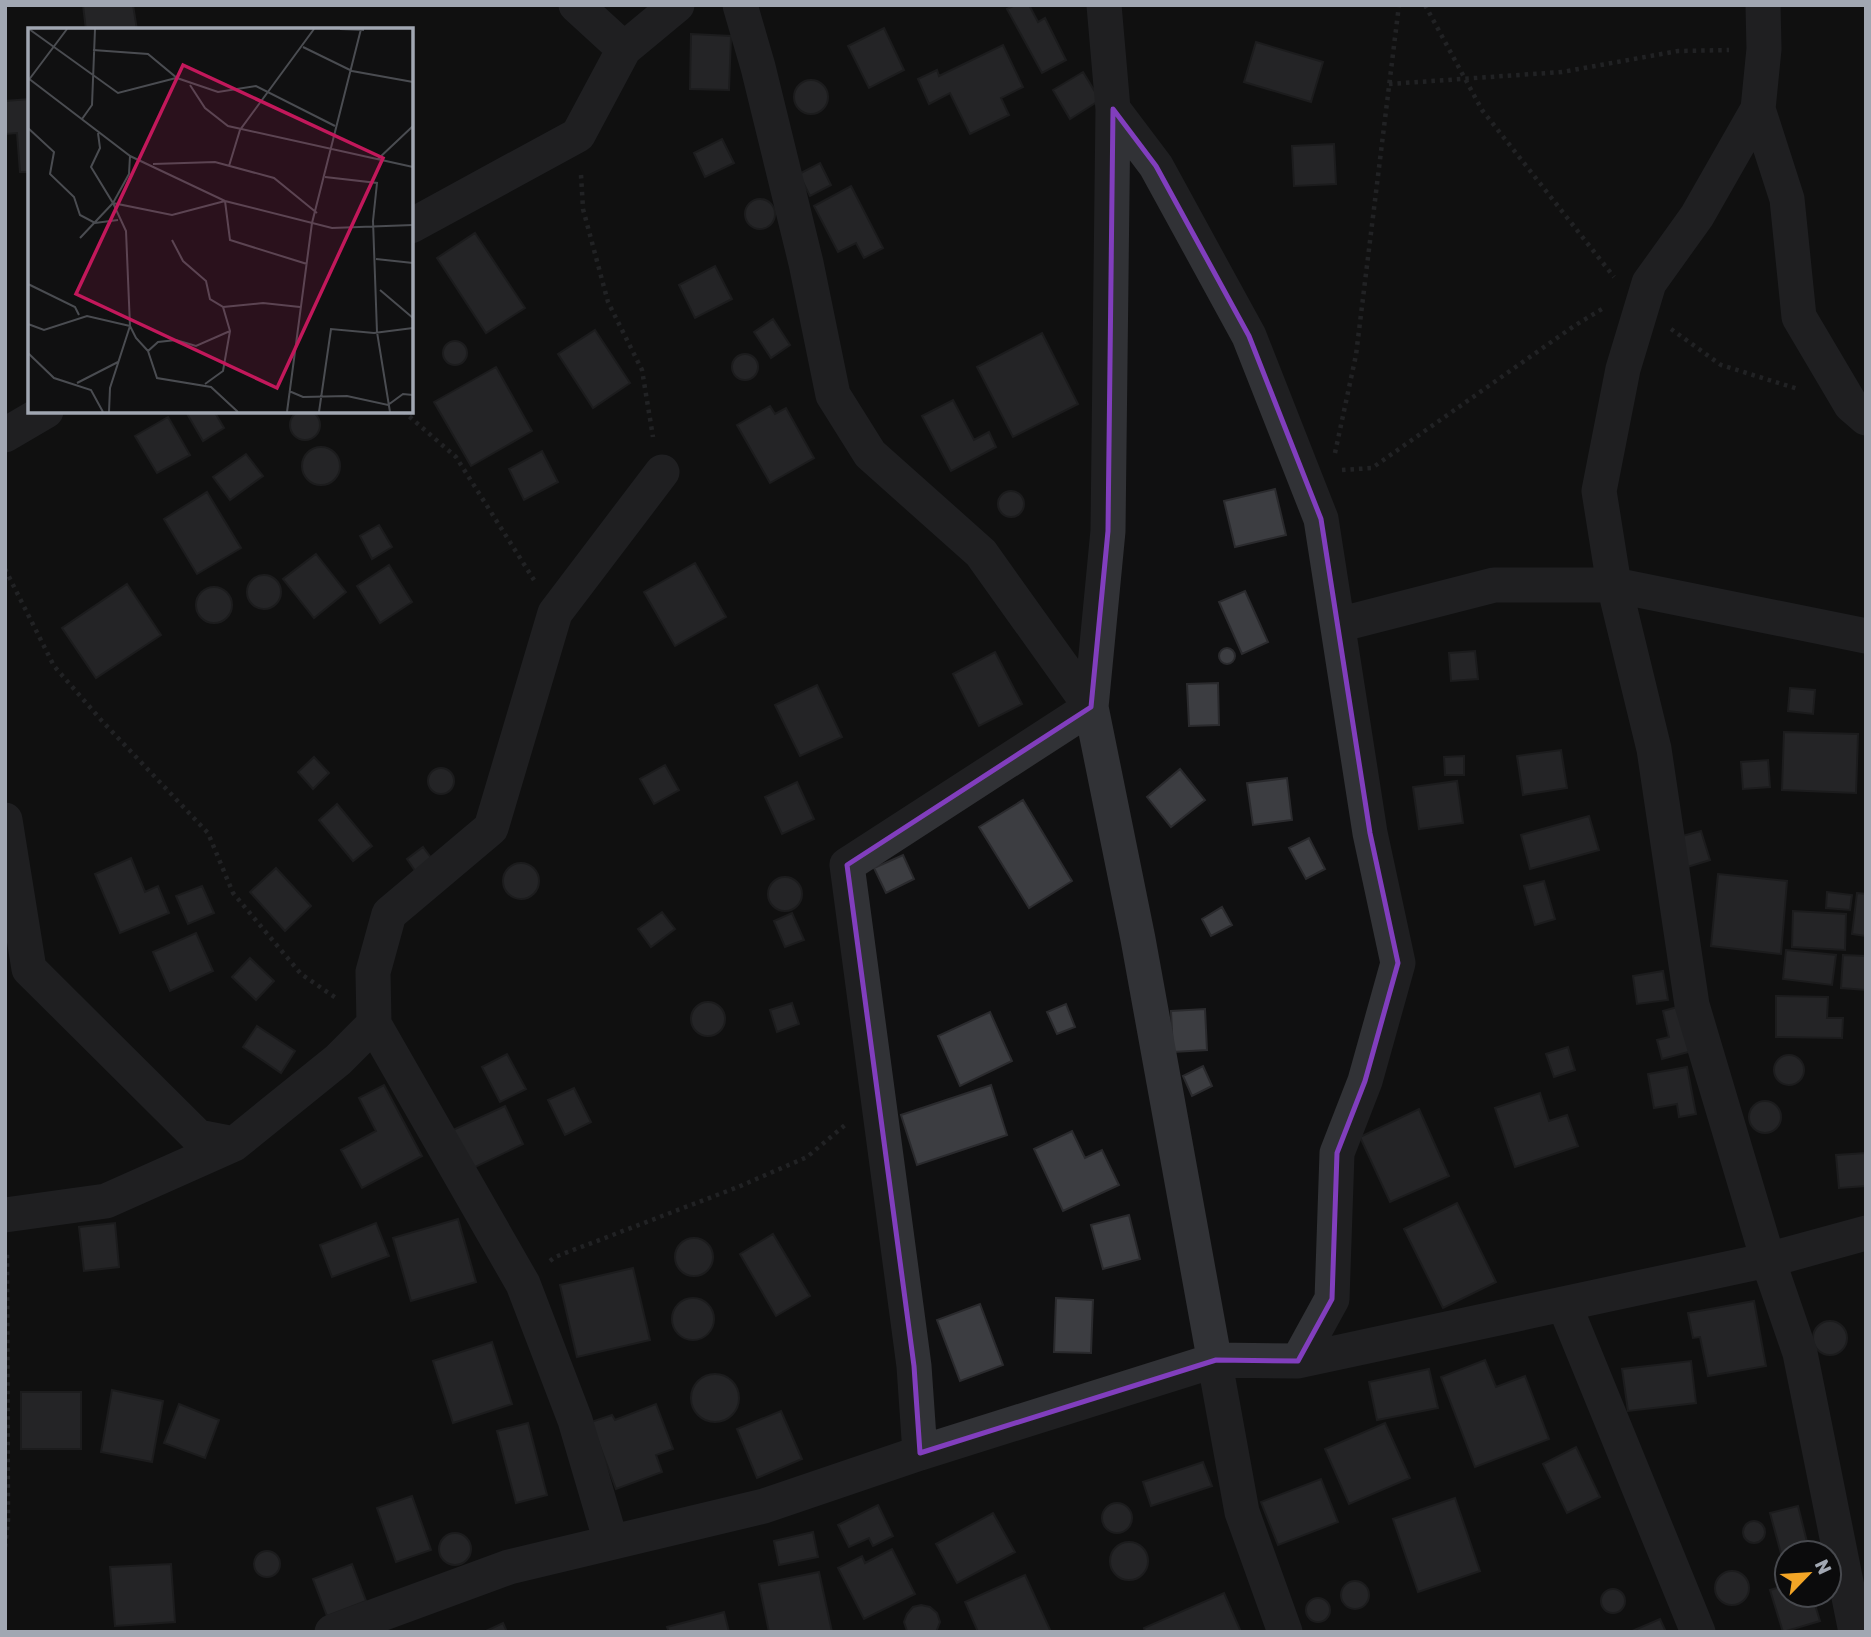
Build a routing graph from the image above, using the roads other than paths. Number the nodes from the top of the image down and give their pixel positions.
1 (576, 5) edge
2 (677, 5) edge
3 (740, 5) edge
4 (1104, 5) edge
5 (1763, 5) edge
6 (624, 49) junction
7 (1113, 108) junction
8 (1758, 109) junction
9 (413, 225) edge
10 (1858, 411) edge
11 (43, 413) edge
12 (5, 435) edge
13 (662, 472) road end
14 (1614, 585) junction
15 (1338, 625) junction
16 (1866, 636) edge
17 (1091, 707) junction
18 (5, 820) edge
19 (374, 1024) junction
20 (234, 1144) junction
21 (6, 1214) edge
22 (1866, 1233) edge
23 (1768, 1260) junction
24 (1564, 1304) junction
25 (1216, 1360) junction
26 (1298, 1361) junction
27 (920, 1452) junction
28 (611, 1542) junction
29 (1857, 1613) edge
30 (332, 1632) edge
31 (1285, 1632) edge
32 (1699, 1632) edge

1 - 6 street
2 - 6 street
3 - 17 street
4 - 7 street
5 - 8 street
6 - 9 street
7 - 15 street
7 - 17 street
8 - 10 street
8 - 14 street
11 - 12 street
13 - 19 street
14 - 15 street
14 - 16 street
14 - 23 street
15 - 26 street
17 - 25 street
17 - 27 street
18 - 20 street
19 - 20 street
19 - 28 street
20 - 21 street
22 - 23 street
23 - 24 street
23 - 29 street
24 - 26 street
24 - 32 street
25 - 26 street
25 - 27 street
25 - 31 street
27 - 28 street
28 - 30 street

